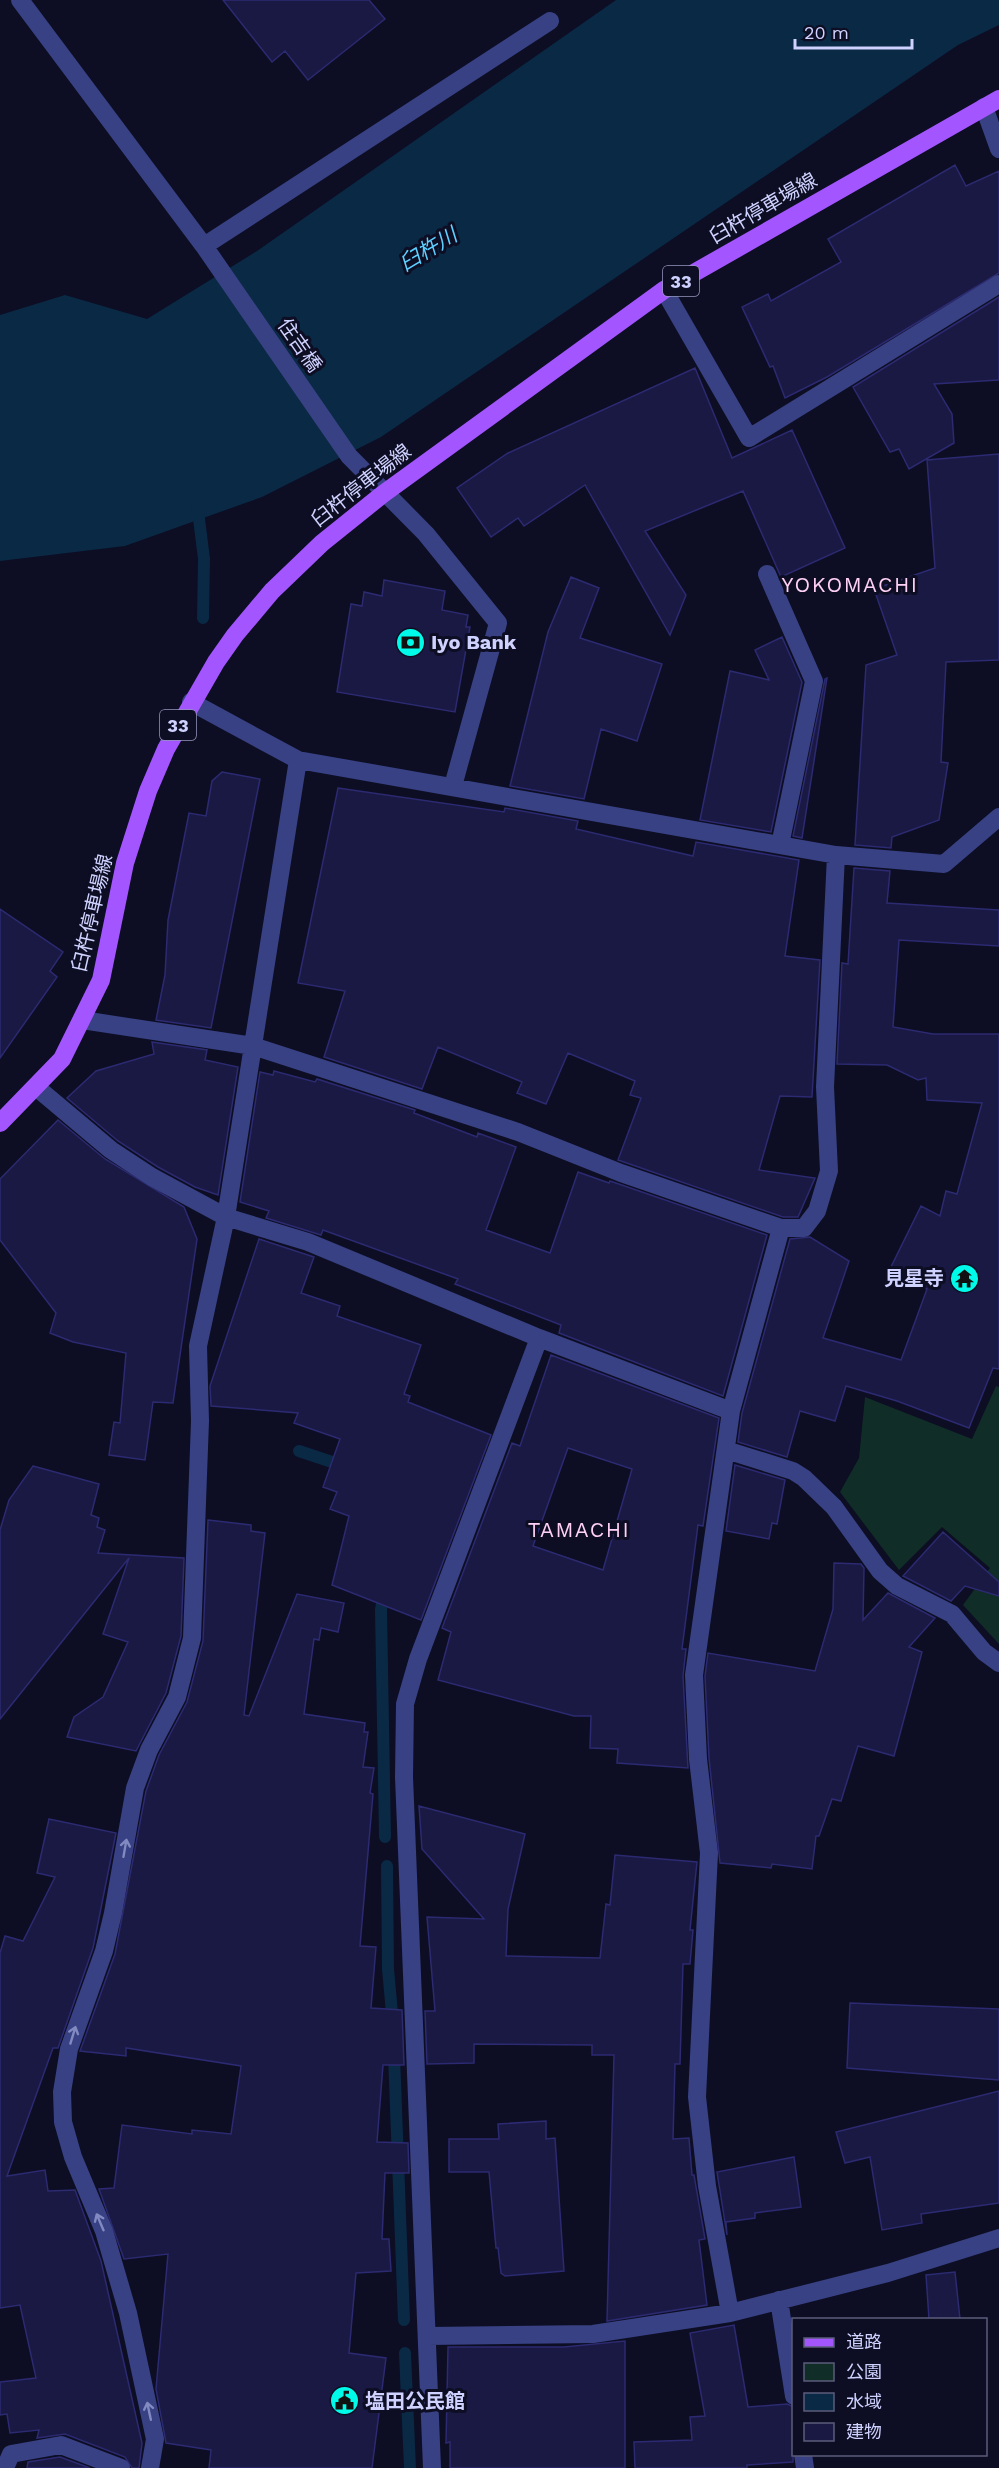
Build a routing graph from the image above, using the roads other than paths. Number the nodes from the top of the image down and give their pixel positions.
1 (20, 0) edge
2 (550, 21) dead end
3 (992, 103) edge
4 (999, 149) edge
5 (209, 253) junction
6 (999, 284) edge
7 (664, 290) junction
8 (383, 494) junction
9 (767, 574) dead end
10 (191, 702) junction
11 (298, 760) junction
12 (453, 786) junction
13 (999, 817) edge
14 (780, 845) junction
15 (836, 855) junction
16 (82, 1020) junction
17 (253, 1046) junction
18 (36, 1087) junction
19 (0, 1123) edge
20 (226, 1217) junction
21 (781, 1228) junction
22 (539, 1338) junction
23 (731, 1411) junction
24 (726, 1450) junction
25 (999, 1663) edge
26 (999, 2238) edge
27 (778, 2300) junction
28 (730, 2313) junction
29 (428, 2336) junction
30 (792, 2384) edge
31 (5, 2468) edge
32 (121, 2468) edge
33 (150, 2468) edge
34 (432, 2468) edge

1 - 5 street, 住吉橋
2 - 5 street
3 - 4 street
3 - 7 main road, 臼杵停車場線 / 33
5 - 8 street, 住吉橋
6 - 7 street
7 - 8 main road, 臼杵停車場線 / 33
8 - 10 main road, 臼杵停車場線 / 33
8 - 12 street, 住吉橋
9 - 14 street
10 - 11 street
10 - 16 main road, 臼杵停車場線 / 33
11 - 12 street
11 - 17 street
12 - 14 street
13 - 15 street
14 - 15 street
15 - 21 street
16 - 17 street
16 - 18 main road, 臼杵停車場線 / 33
17 - 20 street
17 - 21 street
18 - 19 main road, 臼杵停車場線 / 33
18 - 20 street
20 - 22 street
33 -> 20 street
21 - 23 street
22 - 23 street
22 - 29 street
23 - 24 street
24 - 25 street
24 - 28 street
26 - 27 street
27 - 28 street
27 - 30 street
28 - 29 street
29 - 34 street
31 - 32 street

